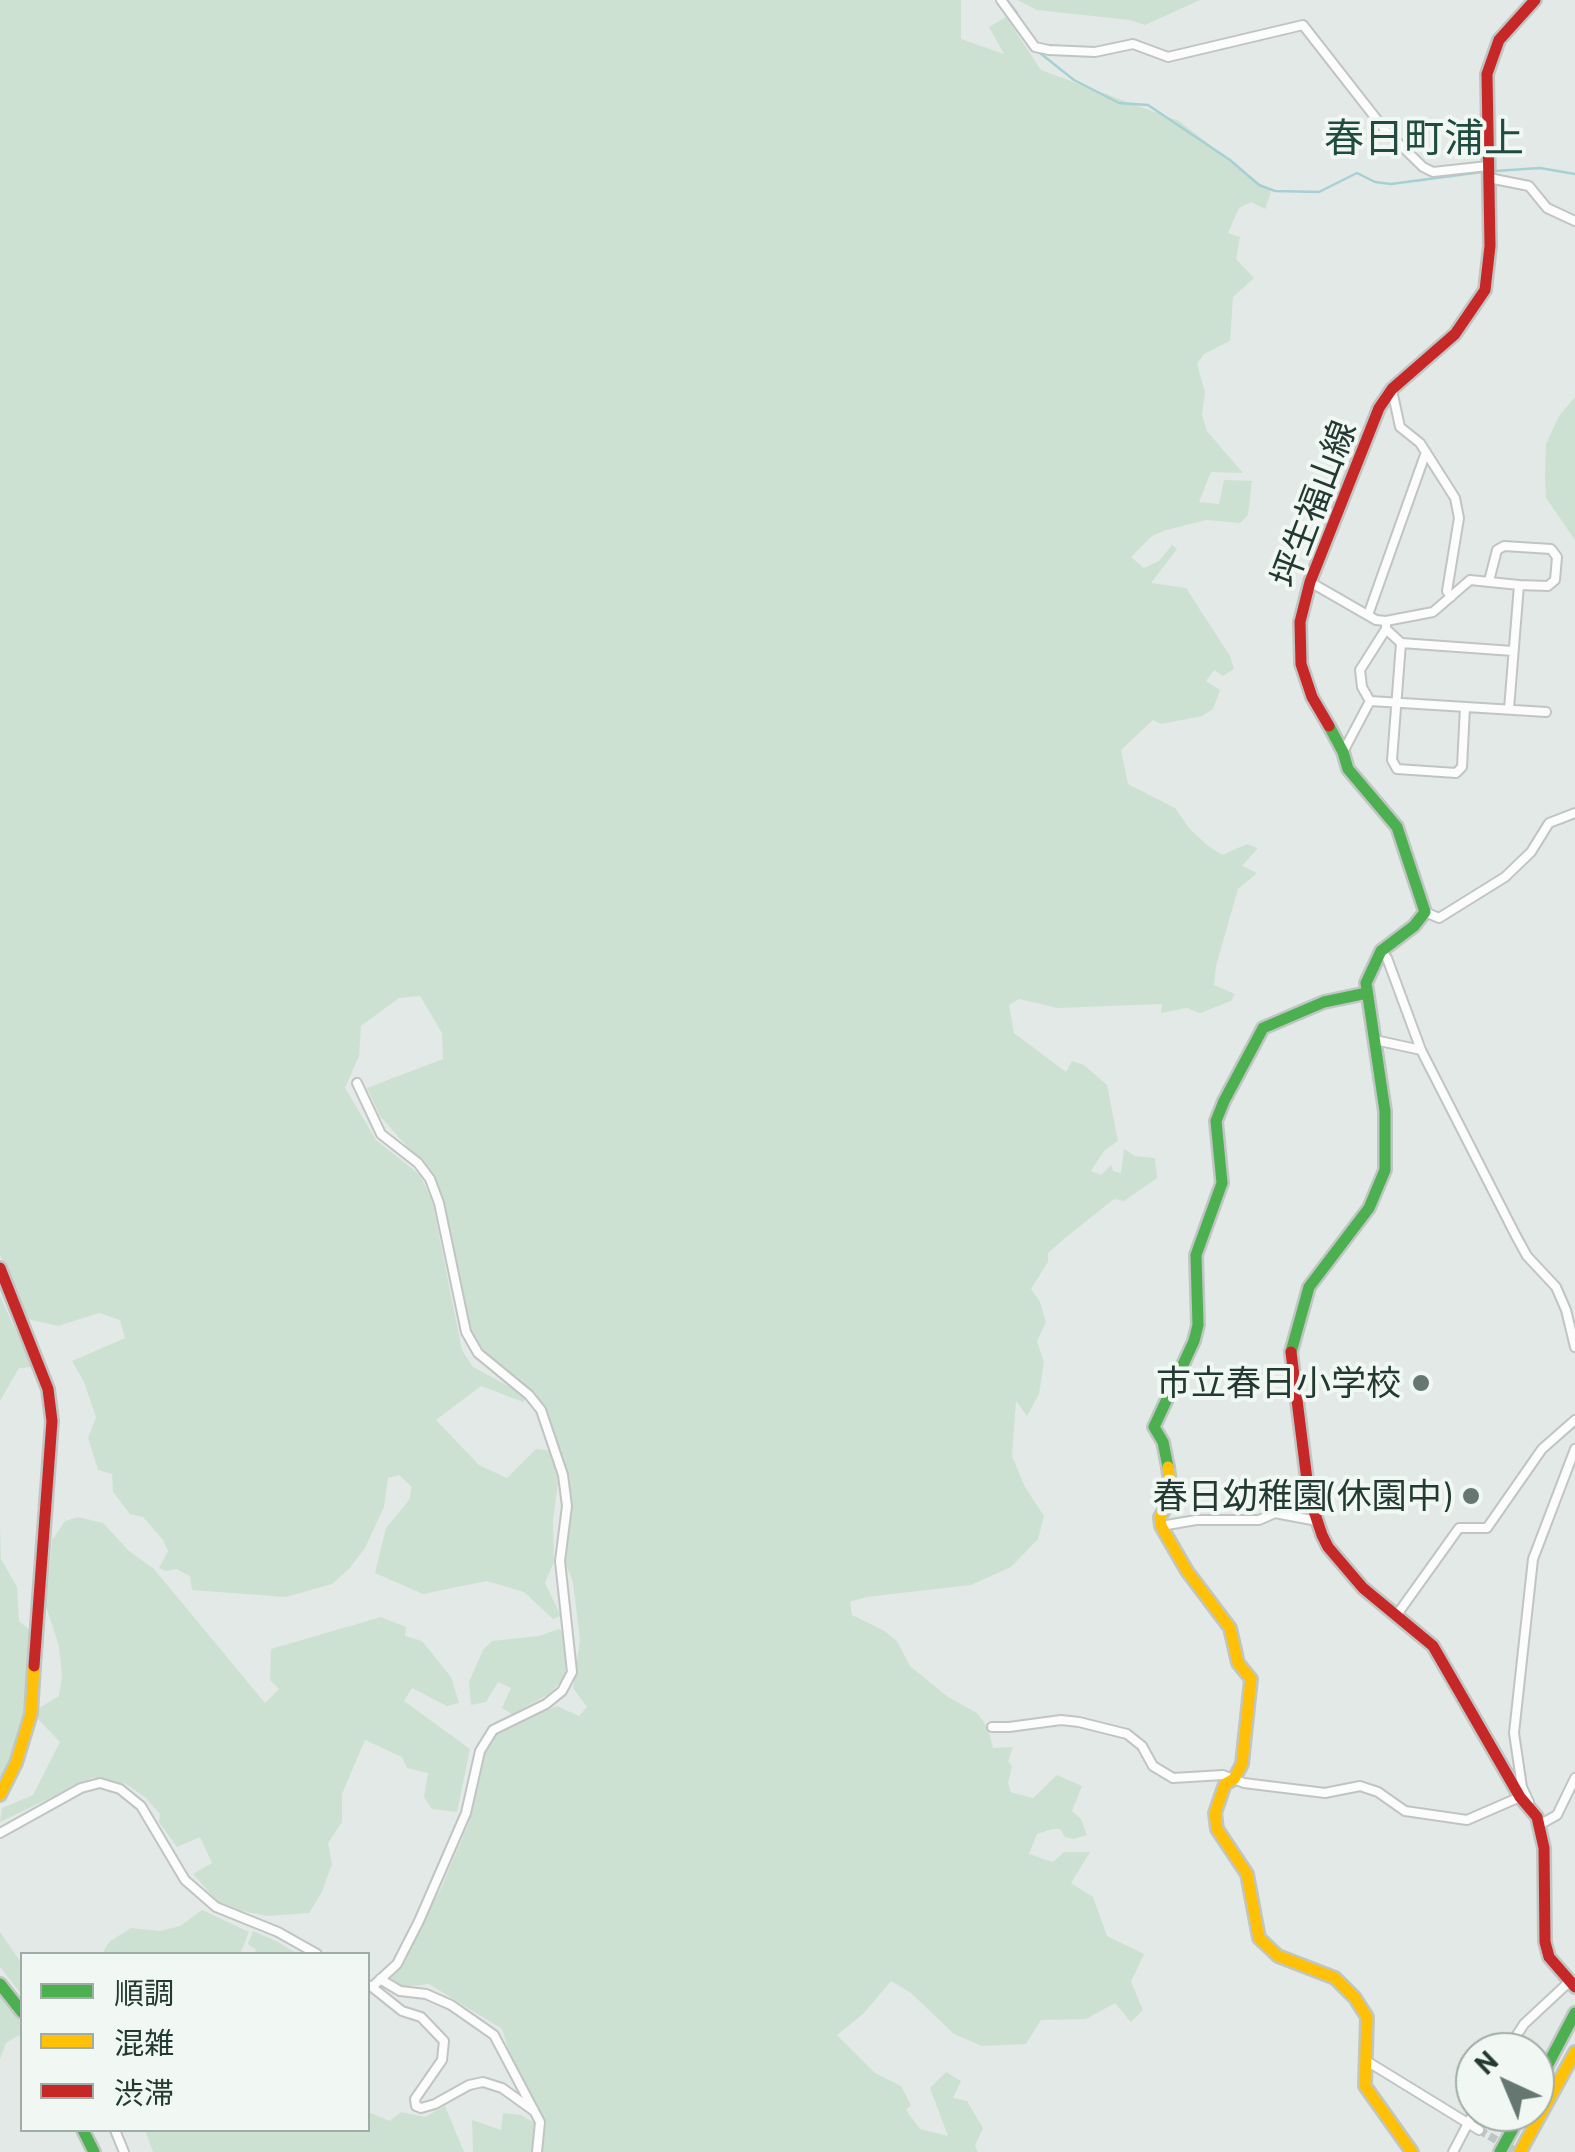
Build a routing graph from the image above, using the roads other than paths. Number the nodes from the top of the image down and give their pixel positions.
1 (1000, 0) edge
2 (1535, 0) edge
3 (1488, 172) junction
4 (1575, 221) edge
5 (1392, 389) junction
6 (1426, 452) junction
7 (1310, 582) junction
8 (1488, 582) junction
9 (1519, 585) junction
10 (1451, 597) junction
11 (1368, 615) junction
12 (1386, 625) junction
13 (1401, 643) junction
14 (1514, 651) junction
15 (1370, 701) junction
16 (1395, 702) junction
17 (1465, 707) junction
18 (1509, 708) junction
19 (1546, 712) dead end
20 (1342, 752) junction
21 (1575, 813) edge
22 (1425, 912) junction
23 (1381, 952) junction
24 (1367, 993) junction
25 (1376, 1040) junction
26 (1421, 1050) junction
27 (357, 1083) dead end
28 (0, 1268) edge
29 (1575, 1347) edge
30 (1575, 1420) edge
31 (1575, 1449) edge
32 (1318, 1521) junction
33 (1161, 1526) junction
34 (1396, 1616) junction
35 (992, 1726) dead end
36 (1234, 1778) junction
37 (1575, 1778) edge
38 (0, 1795) edge
39 (1520, 1797) junction
40 (1530, 1810) junction
41 (1541, 1824) junction
42 (0, 1833) edge
43 (313, 1952) edge
44 (380, 1980) junction
45 (0, 1984) edge
46 (1572, 1985) edge
47 (370, 1986) edge
48 (20, 2009) edge
49 (1575, 2014) edge
50 (1519, 2032) edge
51 (1555, 2053) edge
52 (1574, 2055) edge
53 (1366, 2060) junction
54 (534, 2111) junction
55 (1455, 2115) edge
56 (537, 2152) edge
57 (1412, 2152) edge
58 (1520, 2152) edge

1 - 3 street
2 - 3 main road, 坪生福山線
3 - 4 street
3 - 5 main road, 坪生福山線
5 - 6 street
5 - 7 main road, 坪生福山線
6 - 10 street
6 - 11 street
7 - 11 street
7 - 20 main road, 坪生福山線
8 - 9 street
8 - 9 street
8 - 10 street
9 - 14 street
10 - 12 street
11 - 12 street
12 - 13 street
12 - 15 street
13 - 14 street
13 - 16 street
14 - 18 street
15 - 16 street
15 - 20 street
16 - 17 street
16 - 17 street
17 - 18 street
18 - 19 street
20 - 22 main road, 坪生福山線
21 - 22 street
22 - 23 main road
23 - 24 main road
23 - 26 street
24 - 25 main road
24 - 33 main road
25 - 26 street
25 - 32 main road
26 - 29 street
27 - 44 street
28 - 38 main road
30 - 34 street
31 - 40 street
32 - 33 street
32 - 34 main road
33 - 36 main road
34 - 39 main road
35 - 36 street
36 - 39 street
36 - 53 main road
37 - 41 street
39 - 40 main road
40 - 41 main road
41 - 46 main road
42 - 43 street
44 - 47 street
44 - 54 street
45 - 48 main road
46 - 50 street
47 - 54 street
49 - 51 main road
52 - 58 main road
53 - 55 street
53 - 57 main road
54 - 56 street

